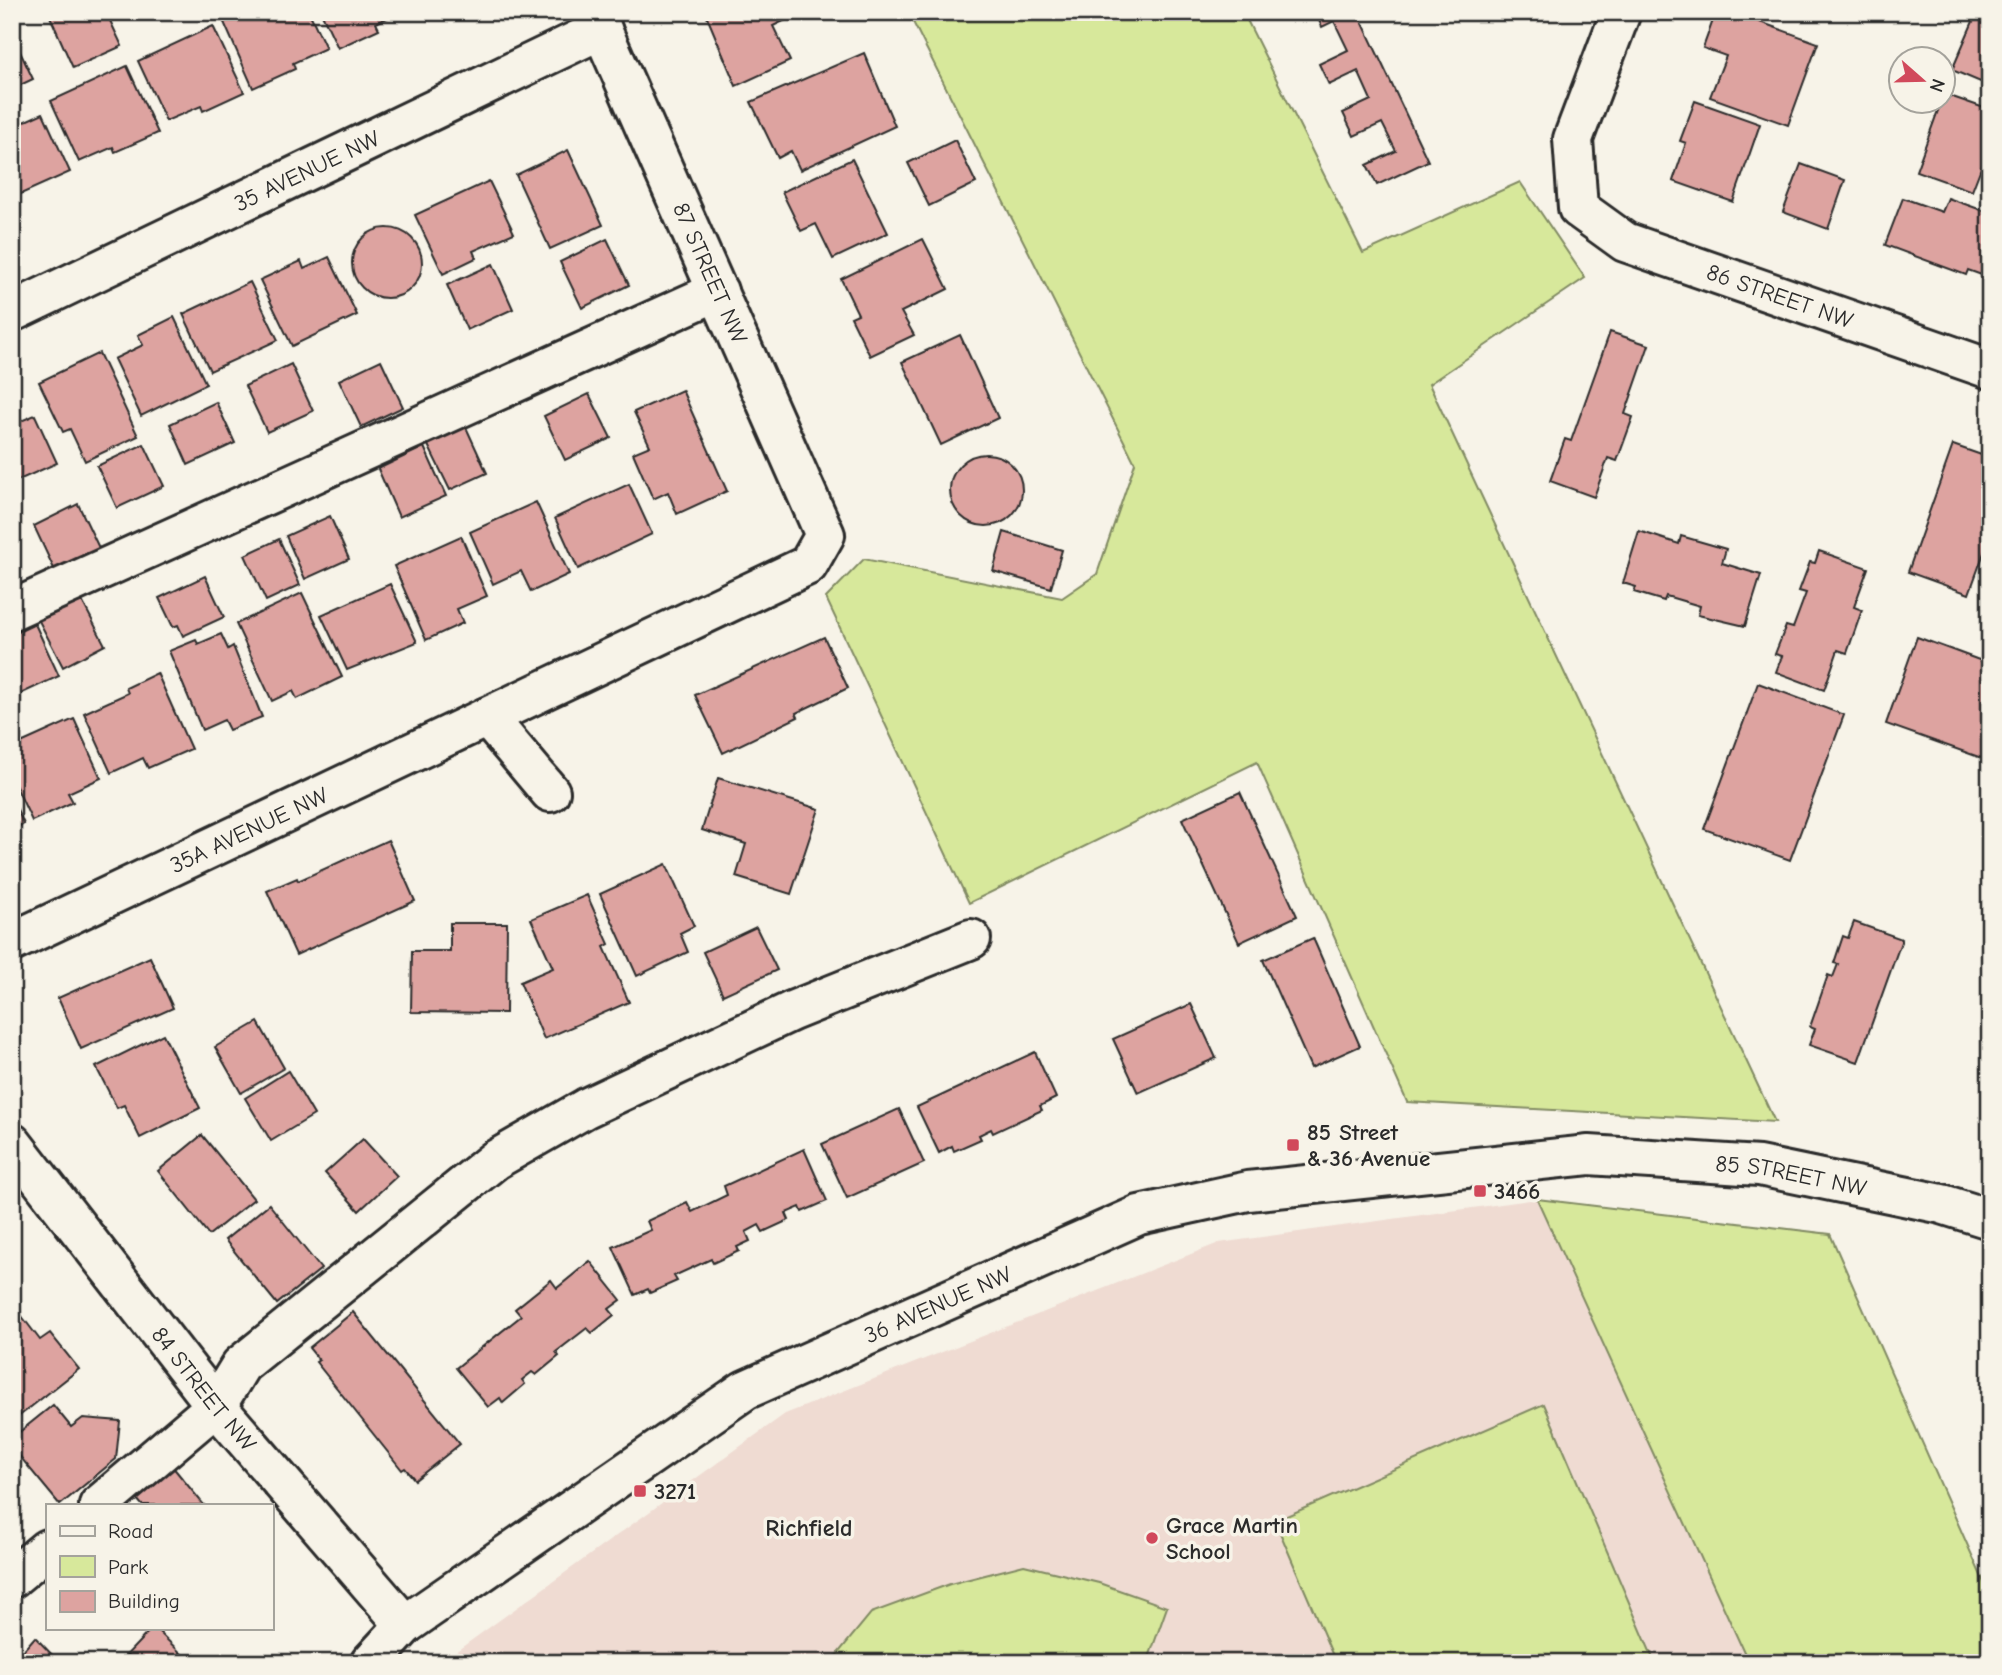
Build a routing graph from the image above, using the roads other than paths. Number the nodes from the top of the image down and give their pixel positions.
1 (1621, 12) edge
2 (598, 20) edge
3 (718, 291) junction
4 (12, 312) edge
5 (1990, 369) edge
6 (825, 535) joint
7 (12, 610) edge
8 (487, 716) junction
9 (550, 792) dead end
10 (971, 939) dead end
11 (12, 942) edge
12 (12, 1143) edge
13 (1589, 1155) joint
14 (1990, 1219) edge
15 (216, 1406) junction
16 (100, 1504) edge
17 (46, 1550) edge
18 (12, 1578) edge
19 (405, 1625) junction
20 (370, 1663) edge

1 - 5 street, 86 STREET NW
2 - 3 street, 87 STREET NW
2 - 4 street, 35 AVENUE NW
3 - 6 street, 87 STREET NW
3 - 7 street
6 - 8 street, 35A AVENUE NW
8 - 9 street
8 - 11 street, 35A AVENUE NW
10 - 15 street
12 - 15 street, 84 STREET NW
13 - 14 street, 85 STREET NW
13 - 19 street, 36 AVENUE NW
15 - 16 street
15 - 19 street, 84 STREET NW
17 - 18 street
19 - 20 street, 36 AVENUE NW

